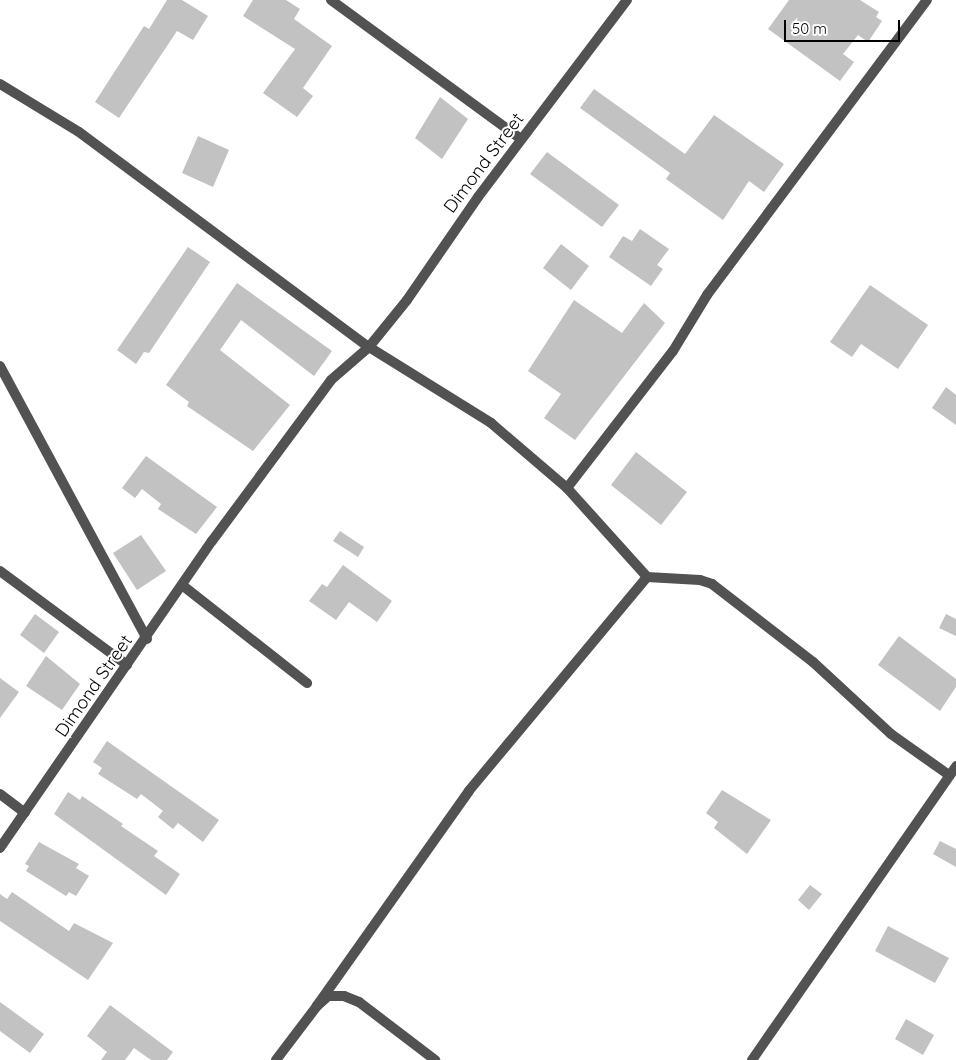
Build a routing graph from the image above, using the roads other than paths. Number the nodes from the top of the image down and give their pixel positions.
1 (331, 0) edge
2 (627, 0) edge
3 (927, 0) edge
4 (0, 84) edge
5 (520, 140) junction
6 (369, 347) junction
7 (0, 366) edge
8 (567, 488) junction
9 (0, 571) edge
10 (647, 577) junction
11 (182, 586) junction
12 (147, 639) junction
13 (127, 665) junction
14 (307, 683) dead end
15 (956, 766) edge
16 (949, 775) junction
17 (0, 794) edge
18 (25, 813) junction
19 (0, 848) edge
20 (317, 1006) junction
21 (276, 1060) edge
22 (435, 1060) edge
23 (752, 1060) edge

1 - 5 street
2 - 5 street, Dimond Street
3 - 8 street
4 - 6 street
5 - 6 street, Dimond Street
6 - 8 street
6 - 11 street, Dimond Street
7 - 12 street
8 - 10 street
9 - 13 street
10 - 16 street
10 - 20 street
11 - 12 street, Dimond Street
11 - 14 street
12 - 13 street, Dimond Street
13 - 18 street, Dimond Street
15 - 16 street
16 - 23 street
17 - 18 street
18 - 19 street, Dimond Street
20 - 21 street
20 - 22 street

